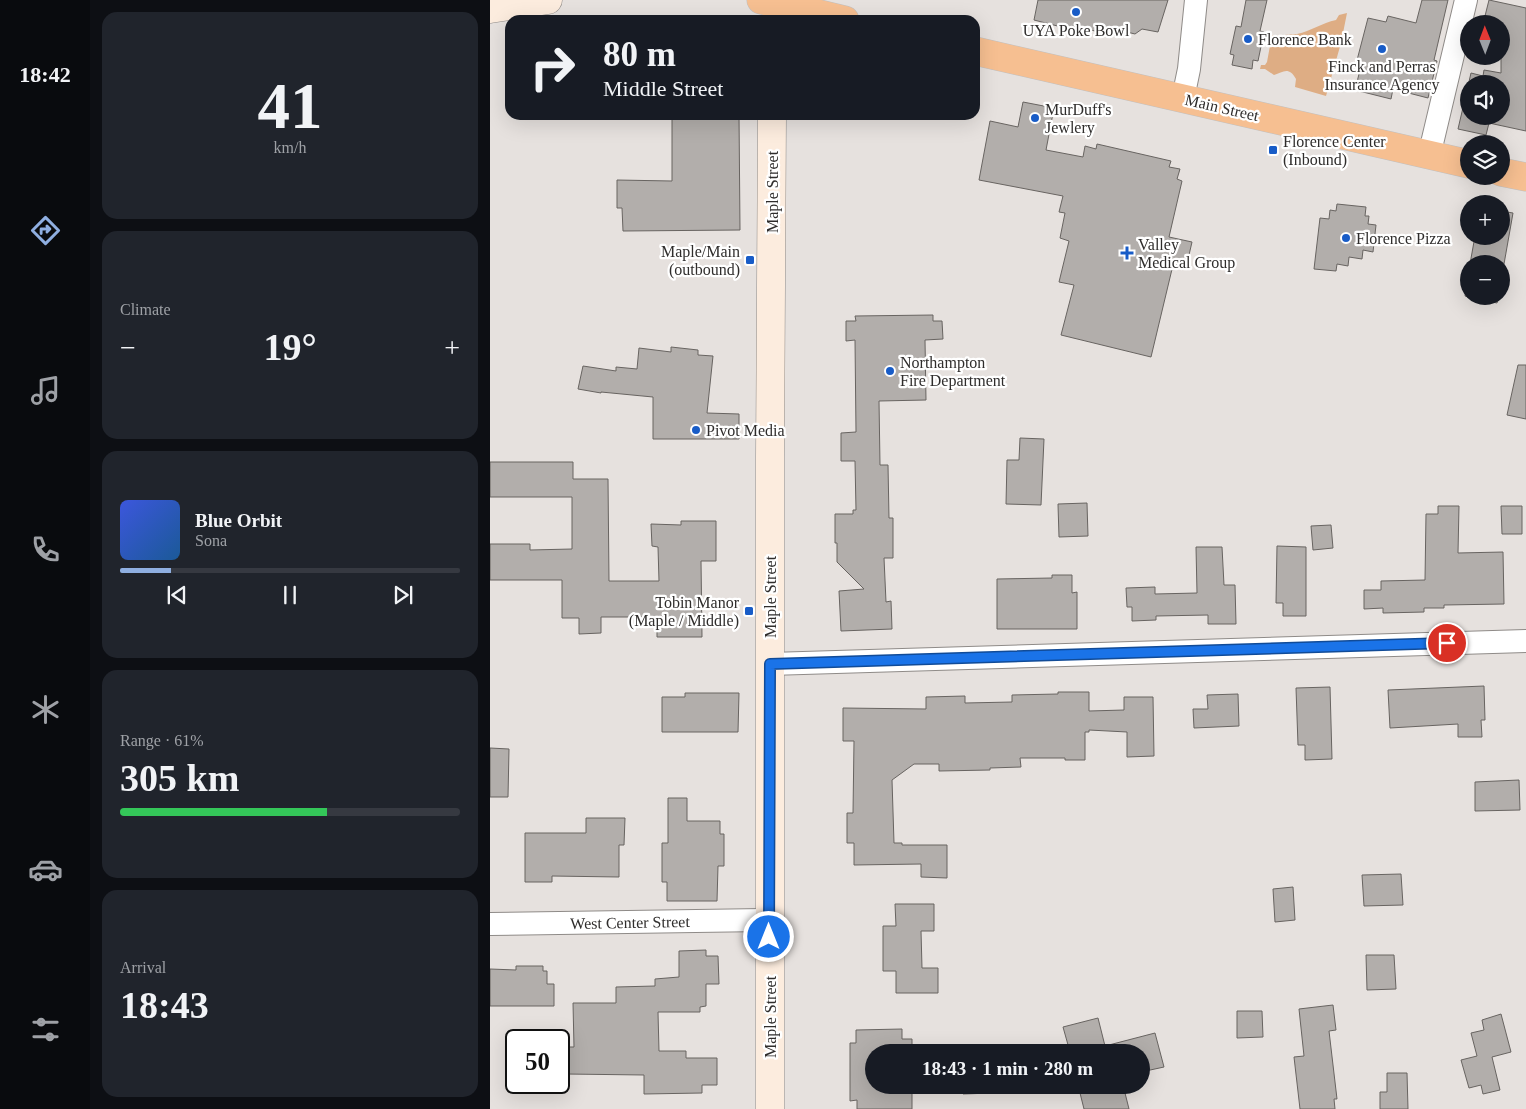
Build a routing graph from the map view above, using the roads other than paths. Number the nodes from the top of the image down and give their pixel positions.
1 (548, 0) edge
2 (1196, 0) edge
3 (1466, 0) edge
4 (767, 5) edge
5 (490, 9) edge
6 (819, 15) edge
7 (980, 52) edge
8 (1184, 98) junction
9 (772, 120) edge
10 (1429, 156) junction
11 (1460, 162) edge
12 (1510, 174) edge
13 (1526, 177) edge
14 (1526, 641) edge
15 (770, 664) junction
16 (769, 920) junction
17 (490, 924) edge
18 (770, 1109) edge

1 - 5 main road
2 - 8 street
3 - 10 street
4 - 6 highway
7 - 8 highway, Main Street
8 - 10 highway, Main Street
9 - 15 main road, Maple Street
10 - 11 highway, Main Street
12 - 13 highway
14 - 15 street
15 - 16 main road, Maple Street
16 - 17 street, West Center Street
16 - 18 main road, Maple Street

